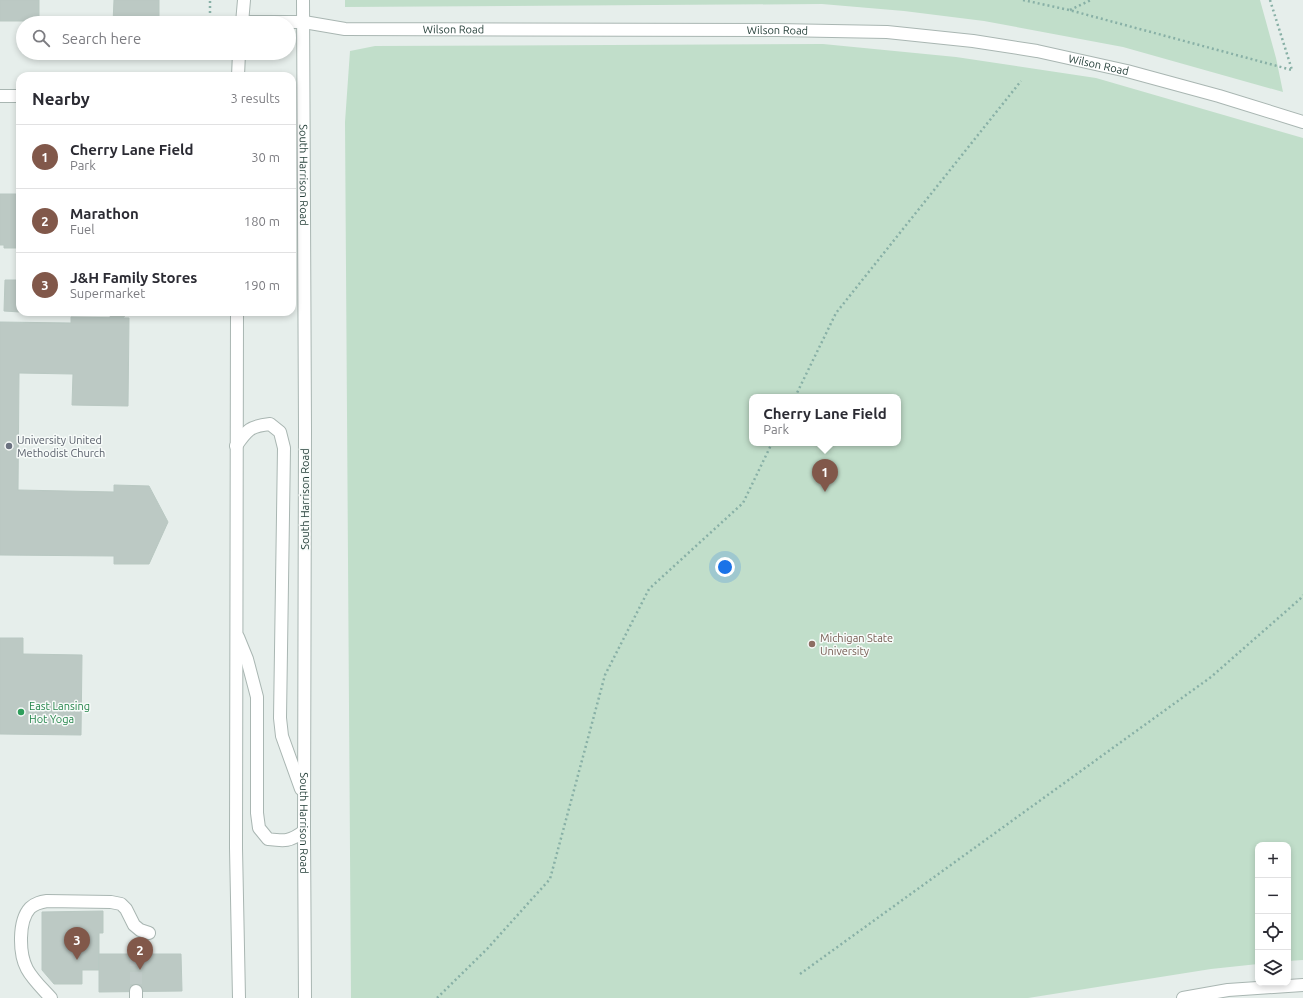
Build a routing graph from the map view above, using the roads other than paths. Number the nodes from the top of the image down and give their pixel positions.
1 (244, 0) edge
2 (304, 0) edge
3 (243, 16) edge
4 (296, 22) edge
5 (304, 22) junction
6 (239, 60) edge
7 (238, 72) edge
8 (0, 96) edge
9 (16, 96) edge
10 (1303, 122) edge
11 (237, 316) edge
12 (236, 446) junction
13 (236, 631) junction
14 (304, 798) junction
15 (304, 831) junction
16 (149, 933) dead end
17 (1303, 985) edge
18 (51, 998) edge
19 (239, 998) edge
20 (305, 998) edge
21 (1183, 998) edge

1 - 3 street
2 - 5 street, South Harrison Road
4 - 5 street, Wilson Road
5 - 10 street, Wilson Road
5 - 14 street, South Harrison Road
6 - 7 street
8 - 9 street
11 - 12 street
12 - 13 street
12 - 14 street
13 - 15 street
13 - 19 street
14 - 15 street, South Harrison Road
15 - 20 street, South Harrison Road
16 - 18 street
17 - 21 street

